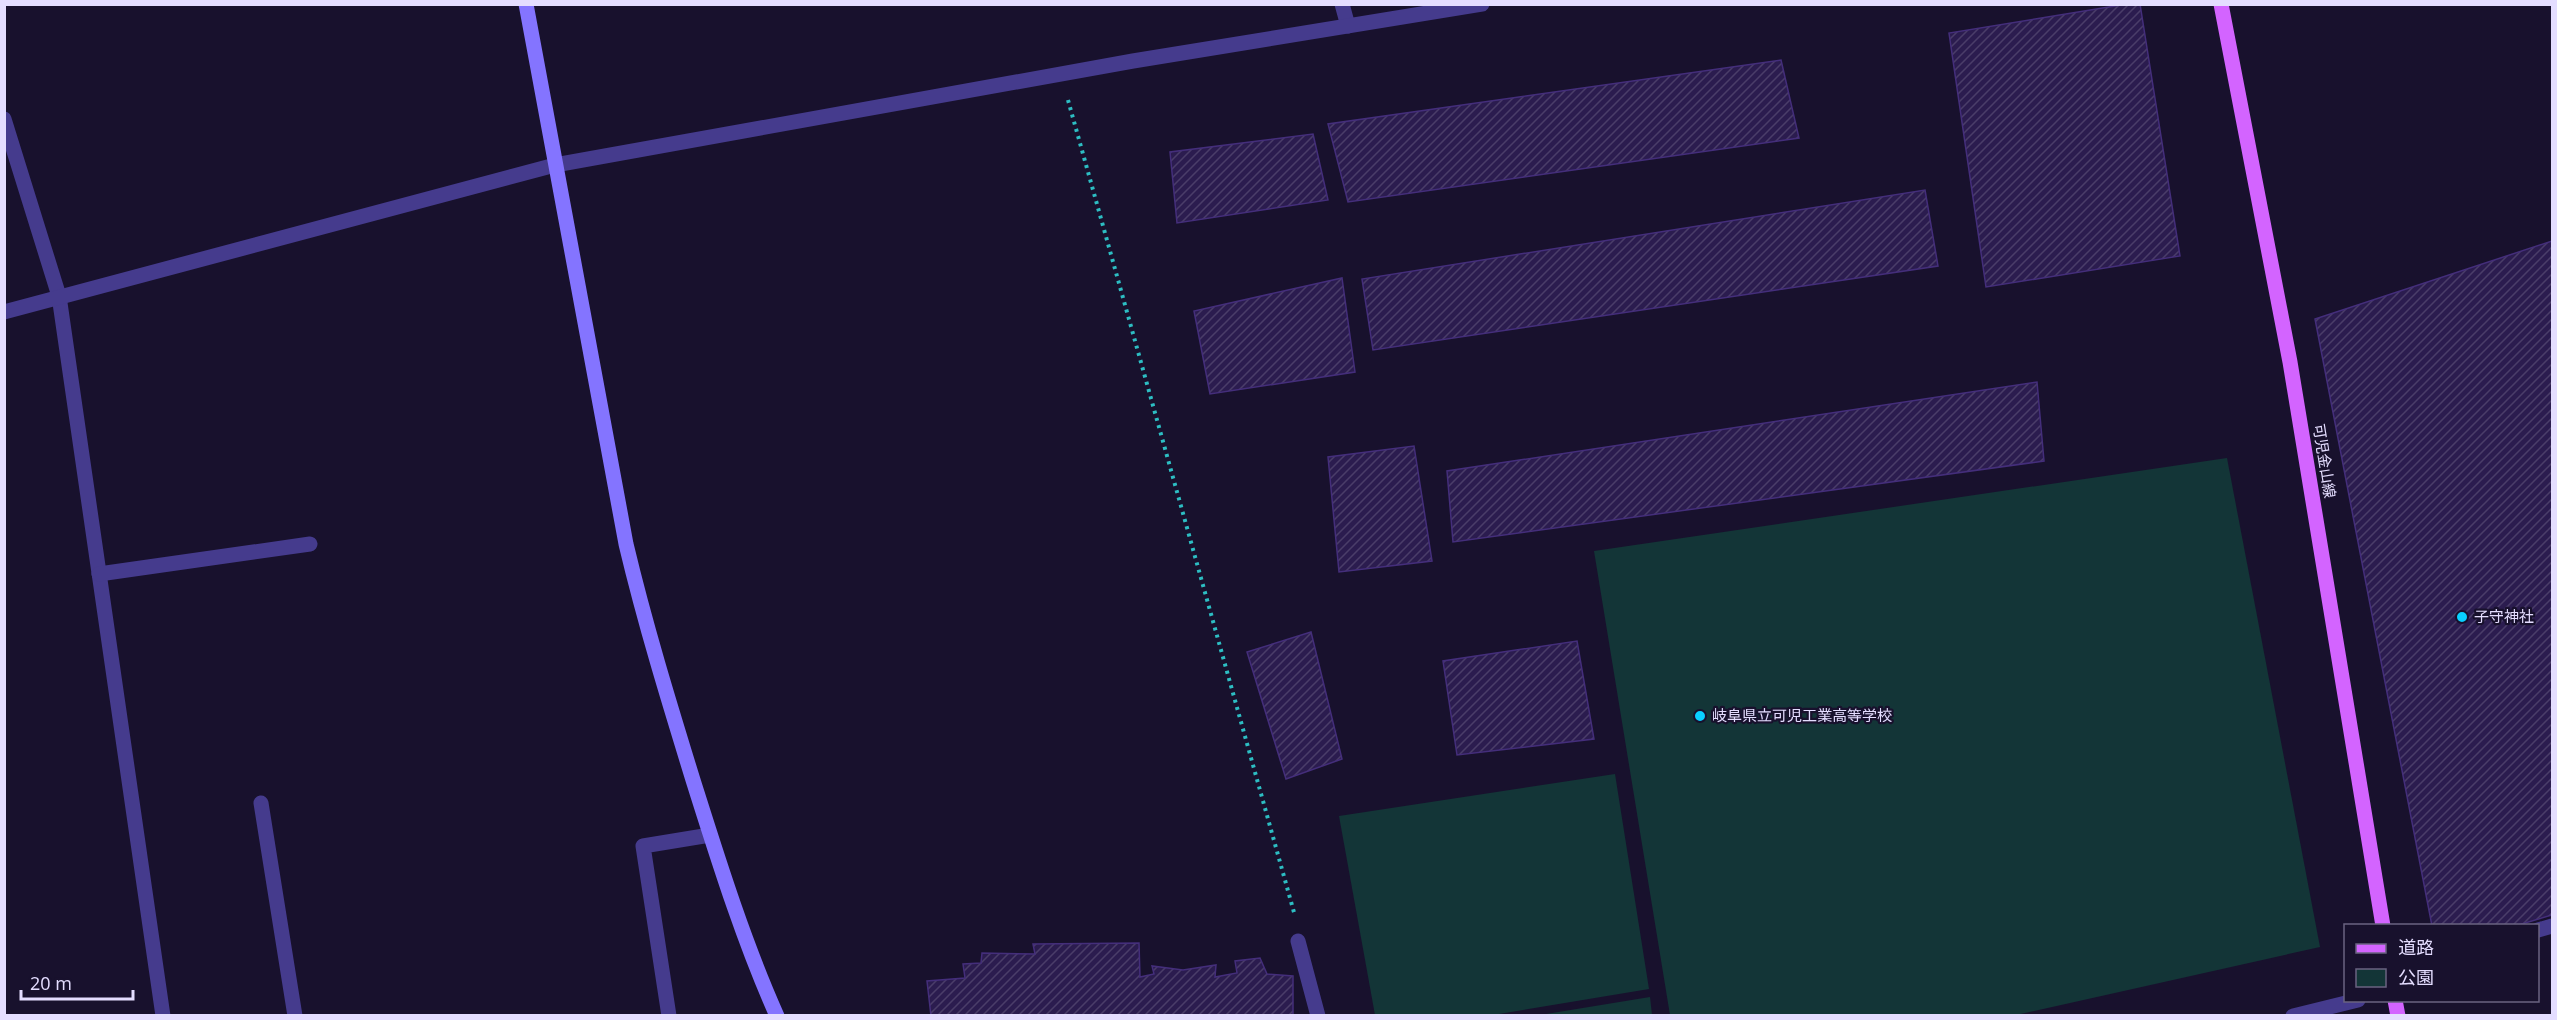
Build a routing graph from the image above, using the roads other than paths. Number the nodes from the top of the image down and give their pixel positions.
1 (526, 4) edge
2 (1342, 4) edge
3 (1482, 4) edge
4 (2221, 4) edge
5 (1348, 26) junction
6 (4, 119) edge
7 (555, 165) junction
8 (58, 296) junction
9 (4, 312) edge
10 (310, 543) dead end
11 (99, 574) junction
12 (261, 803) dead end
13 (710, 835) junction
14 (2383, 924) edge
15 (1298, 941) road end
16 (2350, 1002) edge
17 (163, 1016) edge
18 (295, 1016) edge
19 (669, 1016) edge
20 (777, 1016) edge
21 (1318, 1016) edge
22 (2294, 1016) edge

1 - 7 street
2 - 5 street
3 - 5 street
4 - 14 main road, 可児金山線
5 - 7 street
6 - 8 street
7 - 8 street
7 - 13 street
8 - 9 street
8 - 11 street
10 - 11 street
11 - 17 street
12 - 18 street
13 - 19 street
13 - 20 street
15 - 21 street
16 - 22 street

